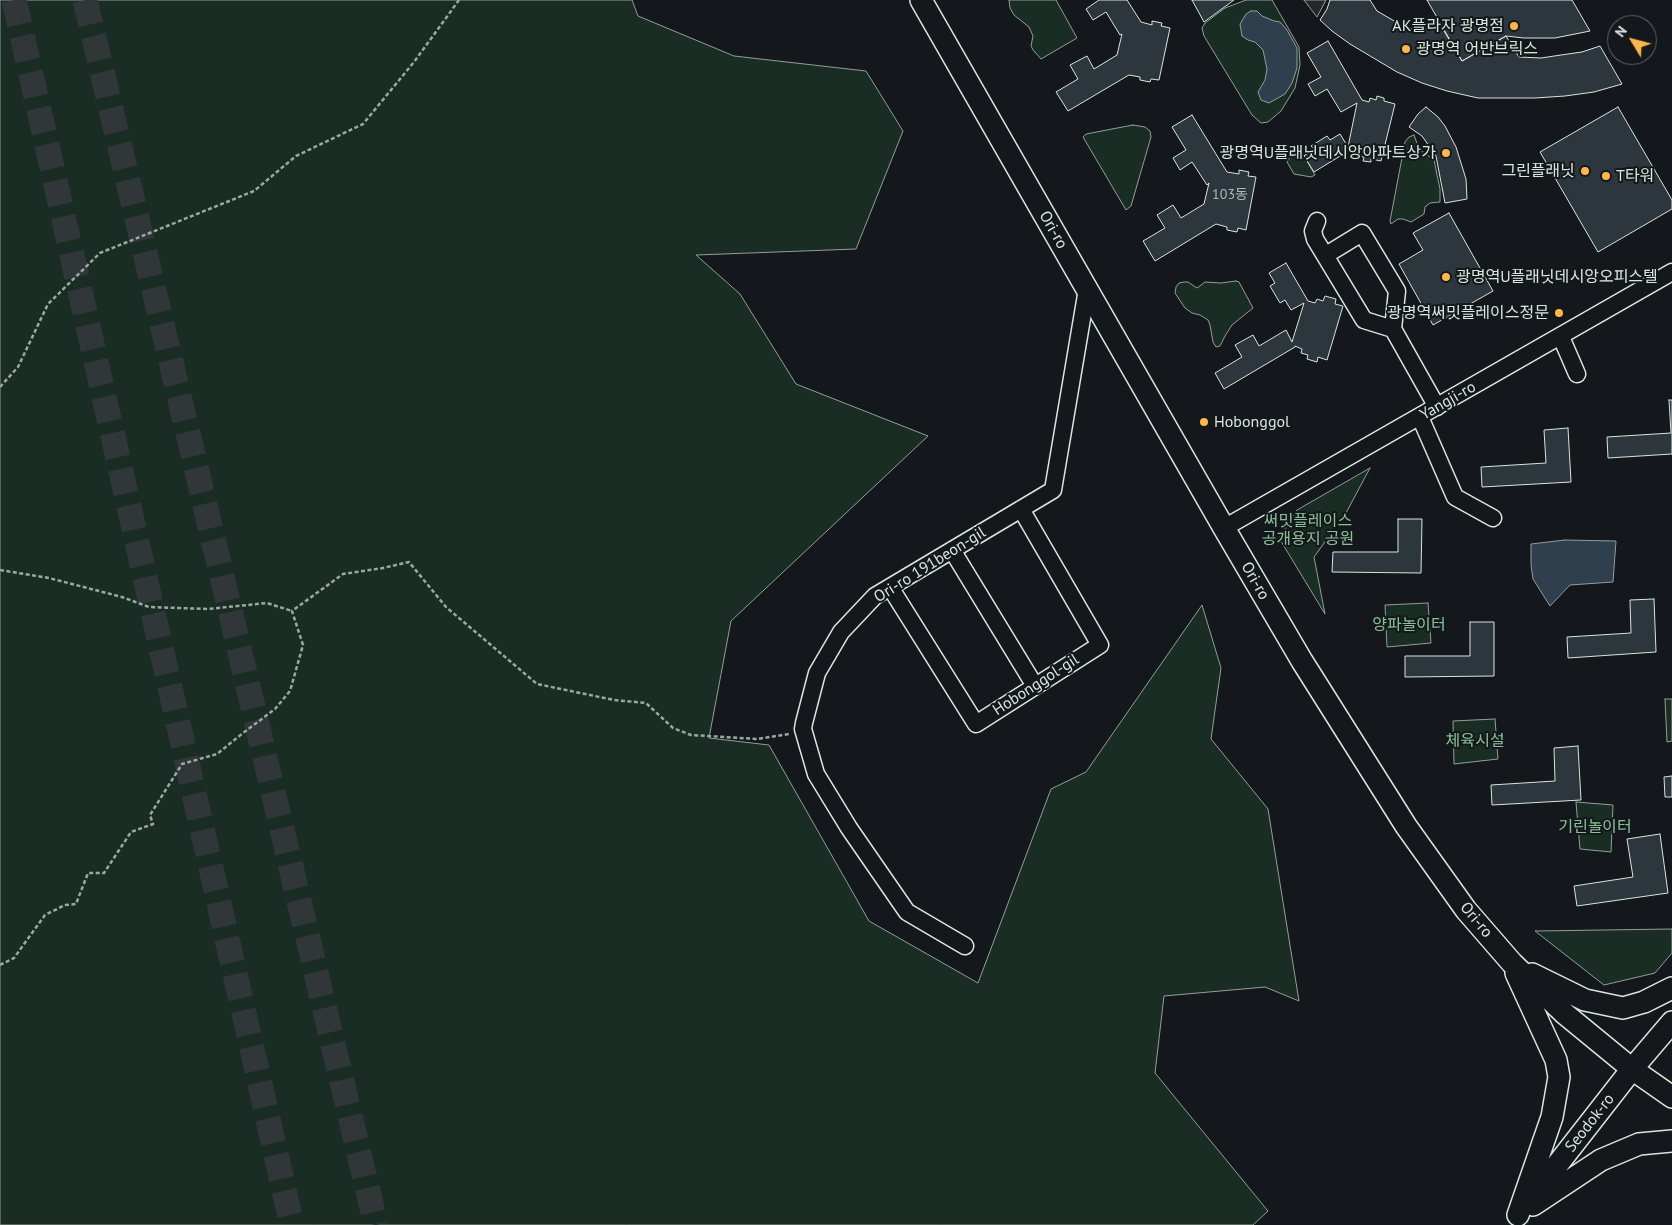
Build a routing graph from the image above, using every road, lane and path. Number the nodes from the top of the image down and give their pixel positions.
1 (459, 0) edge
2 (921, 0) edge
3 (1316, 220) dead end
4 (1326, 255) junction
5 (1672, 272) edge
6 (1087, 289) junction
7 (1393, 329) junction
8 (1560, 337) junction
9 (1577, 374) dead end
10 (0, 387) edge
11 (1438, 407) junction
12 (1420, 417) junction
13 (1020, 509) junction
14 (1493, 518) dead end
15 (1224, 528) junction
16 (952, 550) junction
17 (0, 570) edge
18 (890, 588) junction
19 (292, 611) junction
20 (1035, 686) junction
21 (804, 723) junction
22 (965, 946) dead end
23 (1512, 964) junction
24 (0, 965) edge
25 (1672, 988) edge
26 (1672, 1022) edge
27 (1632, 1069) junction
28 (1672, 1097) edge
29 (1672, 1141) edge
30 (1514, 1220) edge

1 - 10 path
2 - 6 main road, Ori-ro
3 - 4 street
4 - 7 street
4 - 7 street
5 - 8 street, Yangji-ro
6 - 13 street, Ori-ro 191beon-gil
6 - 15 main road, Ori-ro
7 - 11 street
8 - 9 street
8 - 11 street, Yangji-ro
11 - 12 street, Yangji-ro
12 - 14 street
12 - 15 street, Yangji-ro
13 - 16 street, Ori-ro 191beon-gil
13 - 20 street, Hobonggol-gil
15 - 23 main road, Ori-ro
16 - 18 street, Ori-ro 191beon-gil
16 - 20 street
17 - 19 path
18 - 20 street, Hobonggol-gil
18 - 21 street, Ori-ro 191beon-gil
19 - 21 path
19 - 24 path
21 - 22 street, Ori-ro 191beon-gil
23 - 25 main road
23 - 27 main road, Ori-ro
23 - 30 main road
26 - 27 main road, Seodok-ro
27 - 28 main road, Ori-ro
27 - 30 main road, Seodok-ro
29 - 30 main road

